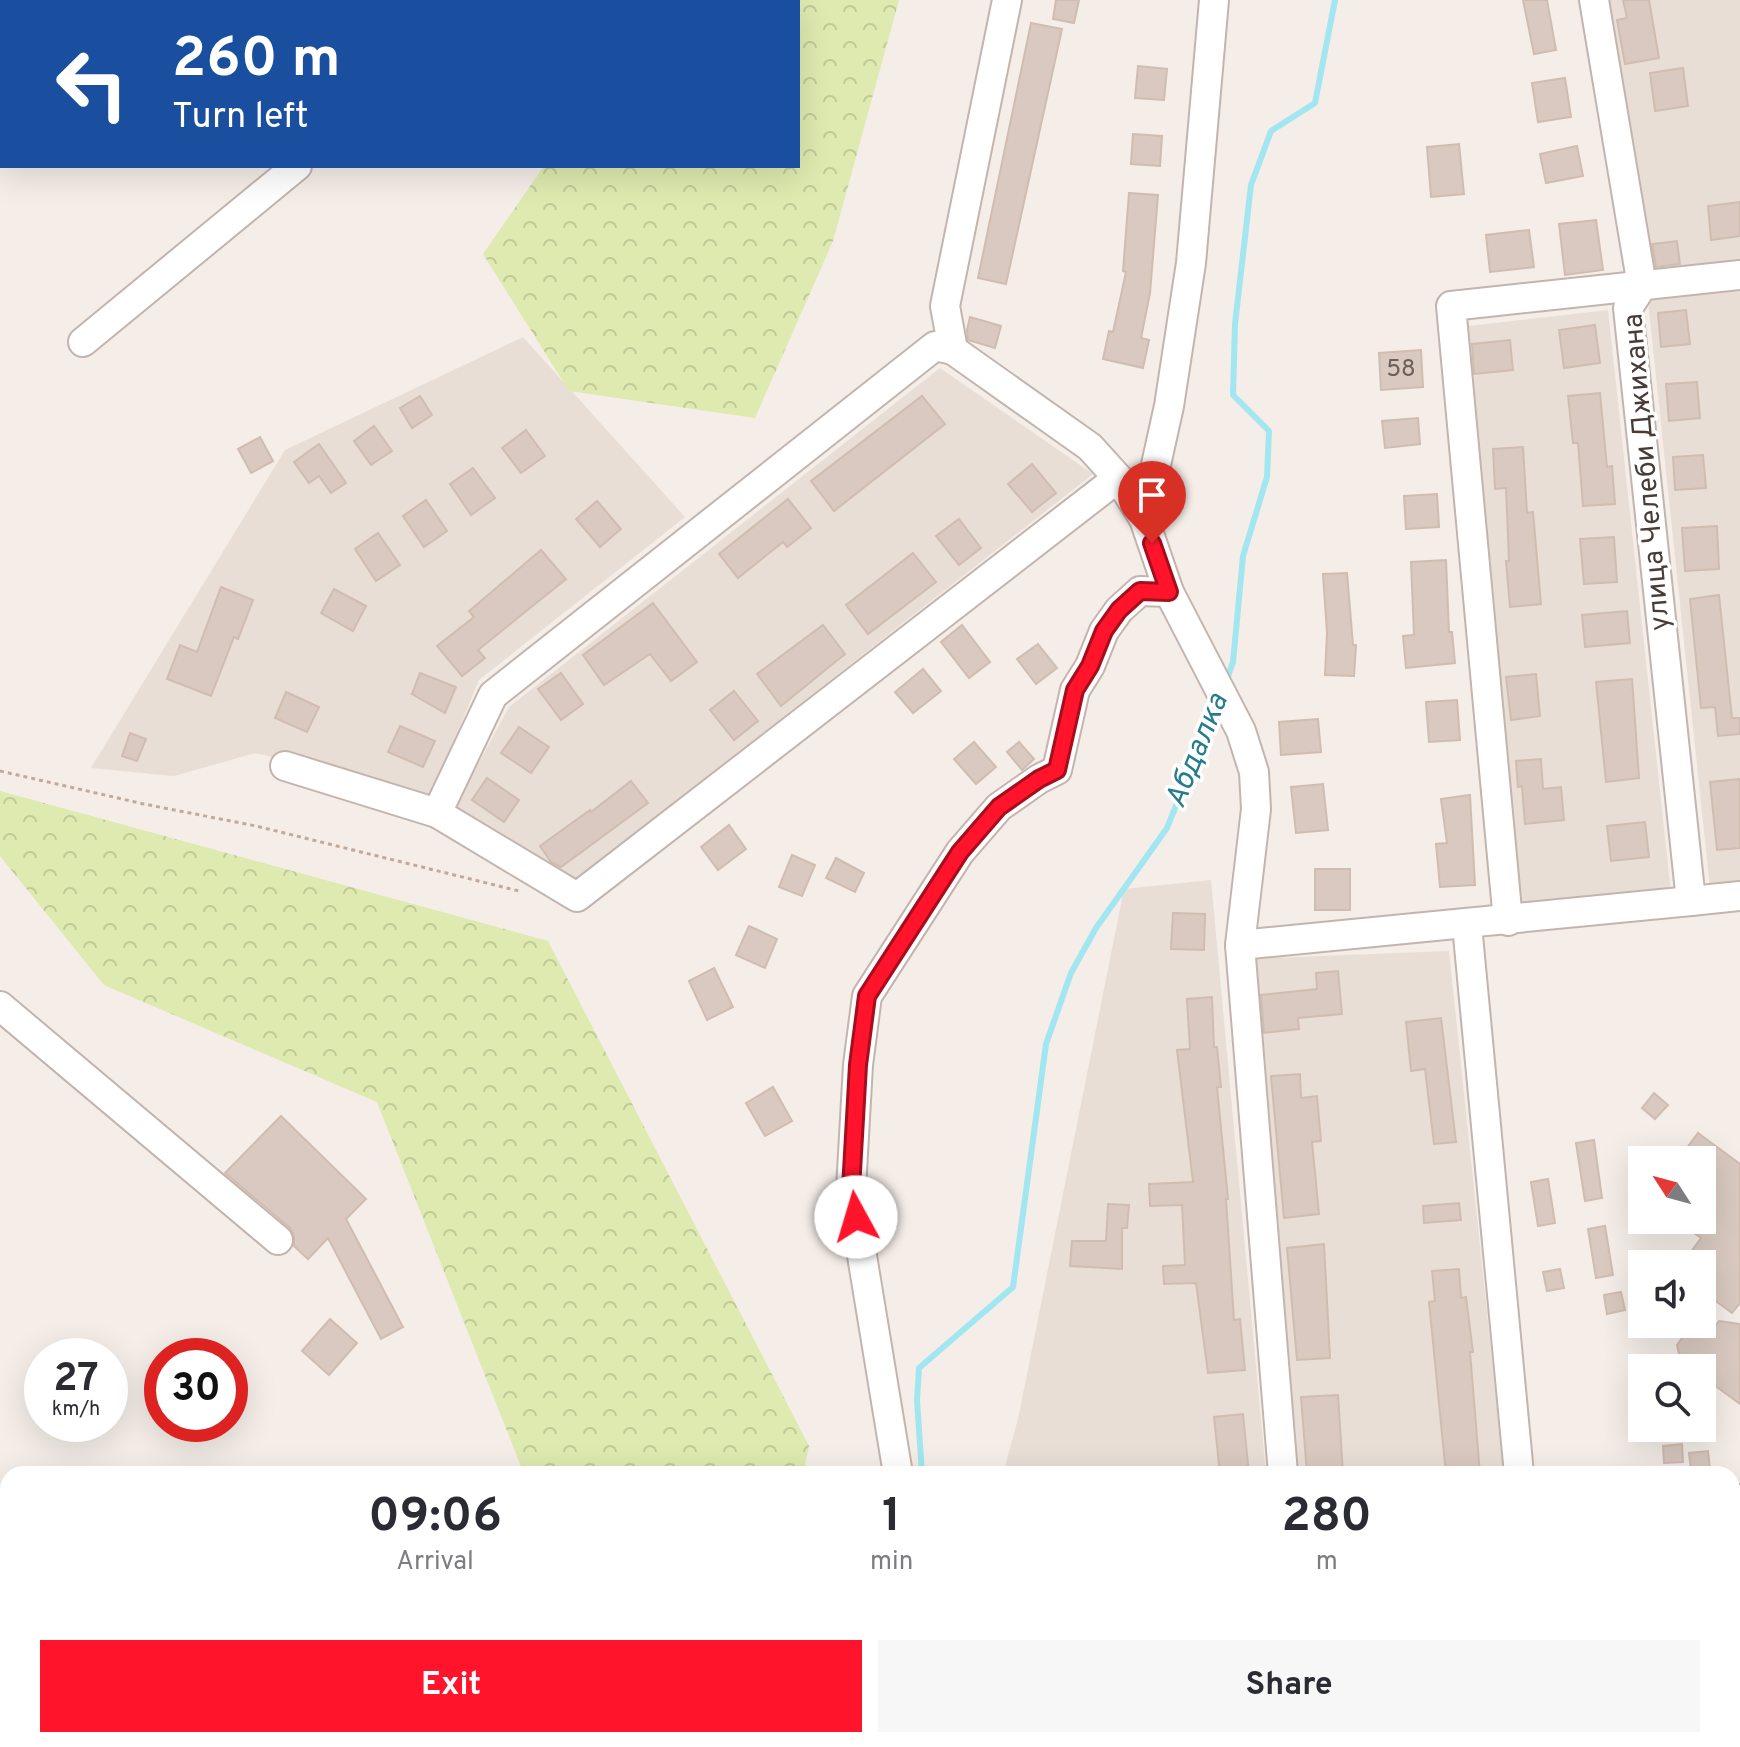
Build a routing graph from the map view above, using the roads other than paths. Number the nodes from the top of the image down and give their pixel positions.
1 (1007, 0) edge
2 (1214, 0) edge
3 (1594, 0) edge
4 (295, 168) edge
5 (1740, 275) edge
6 (1642, 286) junction
7 (83, 342) dead end
8 (953, 350) junction
9 (1118, 478) junction
10 (1144, 519) junction
11 (1169, 592) junction
12 (285, 766) dead end
13 (437, 813) junction
14 (1740, 896) edge
15 (1691, 901) junction
16 (1508, 921) junction
17 (1467, 925) junction
18 (1240, 945) junction
19 (0, 1006) edge
20 (278, 1240) dead end
21 (897, 1466) edge
22 (1282, 1466) edge
23 (1518, 1466) edge

1 - 8 street
2 - 10 street
3 - 6 street, улица Челеби Джихана
4 - 7 street
5 - 6 street
6 - 15 street, улица Челеби Джихана
6 - 16 street
8 - 9 street
8 - 13 street
9 - 10 street
9 - 13 street
10 - 11 street
11 - 18 street
11 - 21 street
12 - 13 street
14 - 15 street
15 - 16 street
16 - 17 street
17 - 18 street
17 - 23 street
18 - 22 street
19 - 20 street

